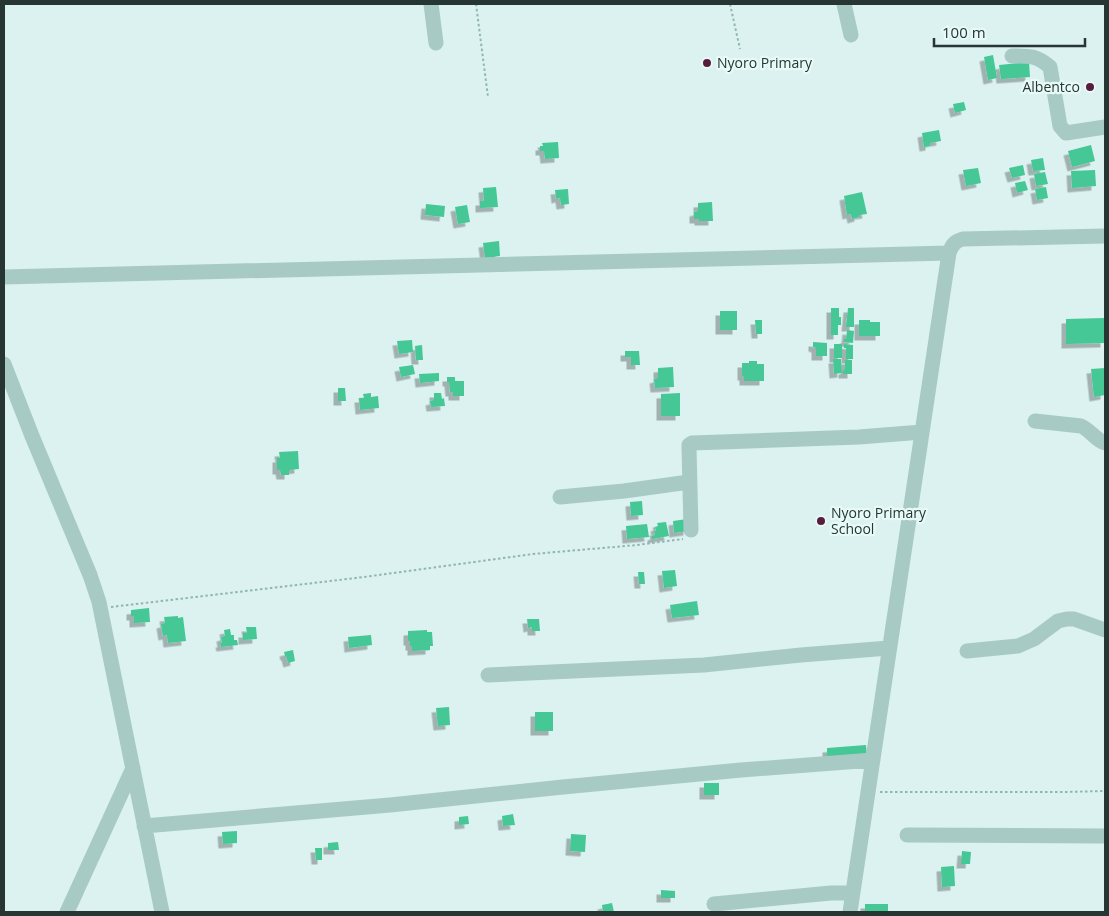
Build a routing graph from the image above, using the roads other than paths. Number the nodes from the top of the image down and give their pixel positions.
1 (431, 4) edge
2 (844, 4) edge
3 (851, 35) dead end
4 (436, 43) dead end
5 (1012, 56) dead end
6 (1105, 127) edge
7 (1105, 236) edge
8 (949, 253) junction
9 (4, 277) edge
10 (4, 364) edge
11 (1035, 421) dead end
12 (922, 432) junction
13 (1105, 443) edge
14 (689, 482) junction
15 (560, 497) dead end
16 (691, 530) road end
17 (1105, 630) edge
18 (890, 648) junction
19 (967, 651) dead end
20 (488, 675) dead end
21 (873, 760) junction
22 (133, 768) junction
23 (144, 826) junction
24 (907, 836) dead end
25 (1105, 836) edge
26 (852, 893) junction
27 (714, 904) dead end
28 (67, 912) edge
29 (162, 912) edge
30 (850, 912) edge

1 - 4 street
2 - 3 street
5 - 6 street
7 - 8 street
8 - 9 street
8 - 12 street
10 - 22 street
11 - 13 street
12 - 14 street
12 - 18 street
14 - 15 street
14 - 16 street
17 - 19 street
18 - 20 street
18 - 21 street
21 - 23 street
21 - 26 street
22 - 23 street
22 - 28 street
23 - 29 street
24 - 25 street
26 - 27 street
26 - 30 street

